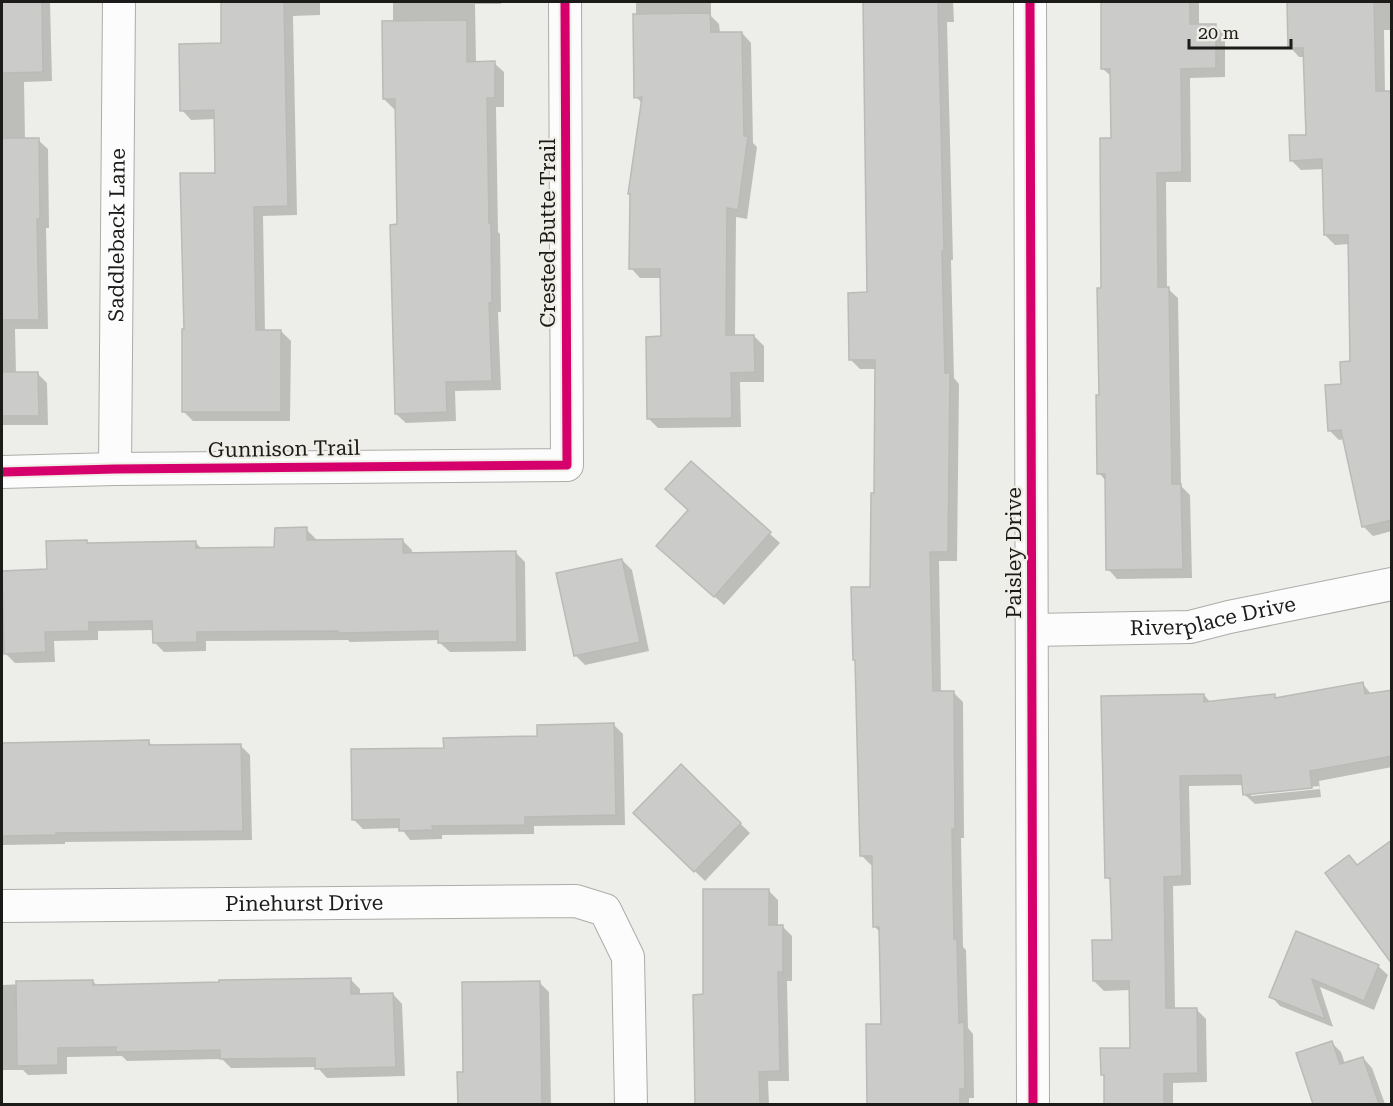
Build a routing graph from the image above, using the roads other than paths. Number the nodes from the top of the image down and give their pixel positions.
1 (118, 2) edge
2 (565, 2) edge
3 (1030, 2) edge
4 (567, 465) joint
5 (115, 469) junction
6 (2, 472) edge
7 (1392, 584) edge
8 (1032, 630) junction
9 (2, 906) edge
10 (631, 1104) edge
11 (1033, 1104) edge

1 - 5 street, Saddleback Lane
2 - 4 street, Crested Butte Trail
3 - 8 street, Paisley Drive
4 - 5 street, Gunnison Trail
5 - 6 street, Gunnison Trail
7 - 8 street, Riverplace Drive
8 - 11 street, Paisley Drive
9 - 10 street, Pinehurst Drive

